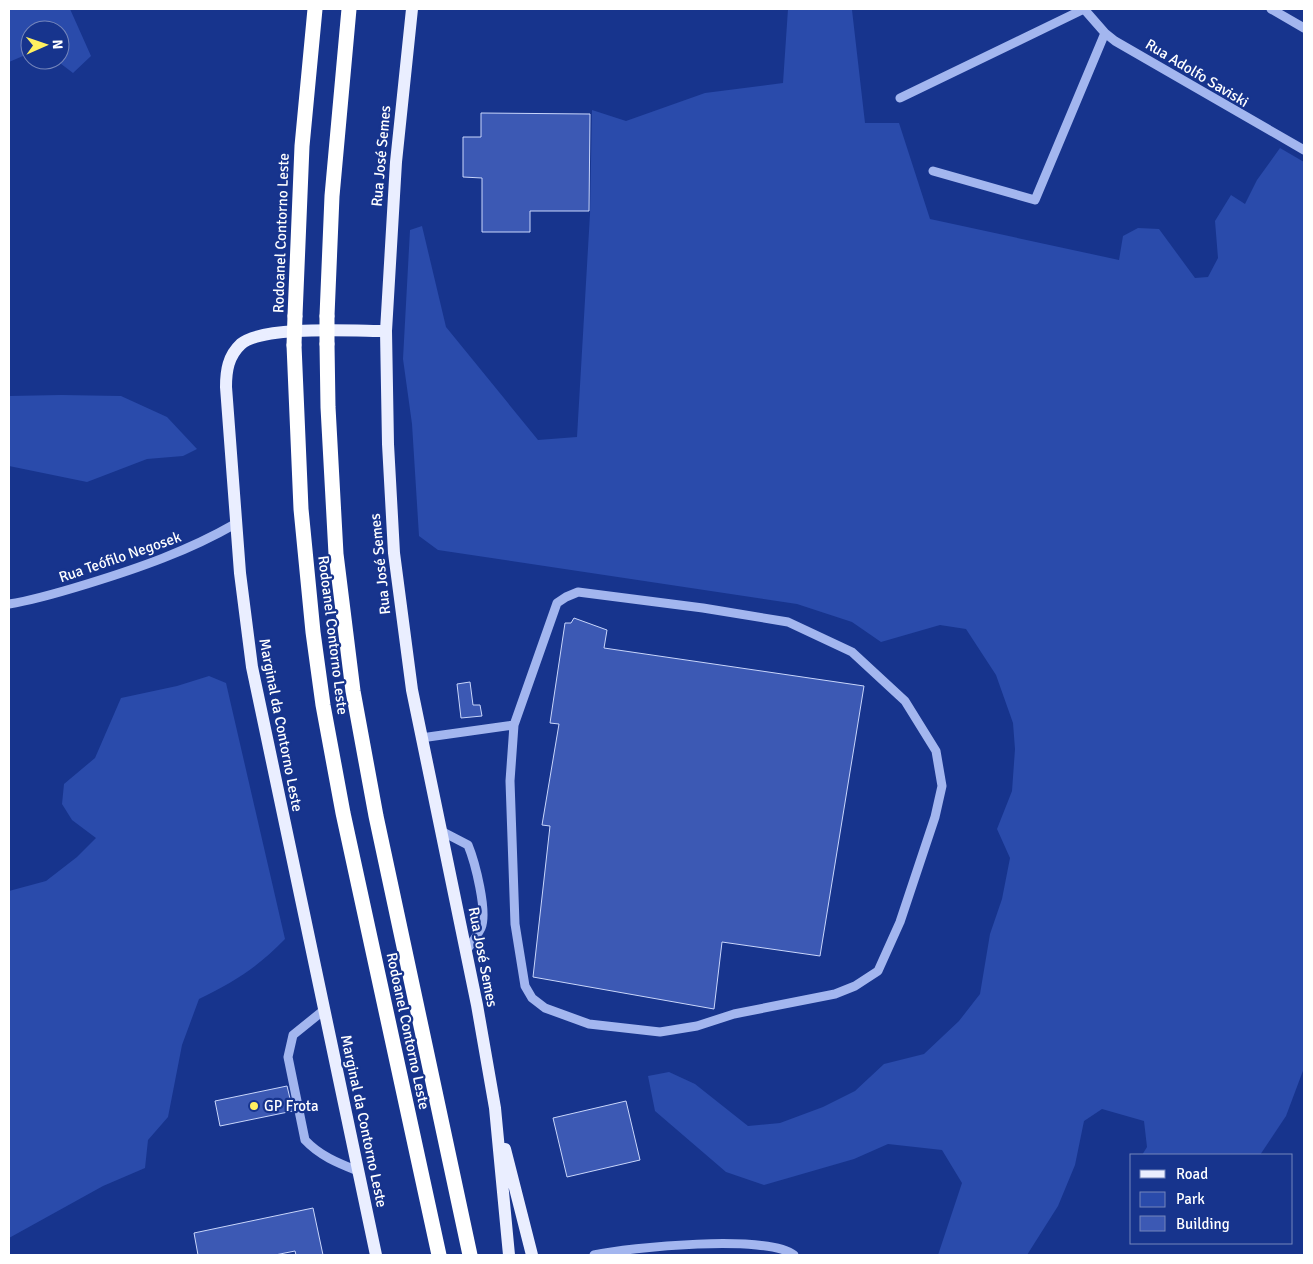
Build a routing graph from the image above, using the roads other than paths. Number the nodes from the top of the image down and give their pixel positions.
1 (316, 9) edge
2 (349, 9) edge
3 (412, 9) edge
4 (1084, 9) edge
5 (1271, 9) edge
6 (1304, 28) edge
7 (1105, 33) junction
8 (900, 98) dead end
9 (1304, 150) edge
10 (933, 171) dead end
11 (386, 332) junction
12 (235, 524) junction
13 (9, 604) edge
14 (514, 725) junction
15 (421, 738) junction
16 (441, 831) junction
17 (466, 951) junction
18 (324, 1010) junction
19 (495, 1108) junction
20 (358, 1171) junction
21 (376, 1255) edge
22 (440, 1255) edge
23 (470, 1255) edge
24 (509, 1255) edge
25 (532, 1255) edge
26 (599, 1255) edge
27 (794, 1255) edge

1 - 22 highway, Rodoanel Contorno Leste, bridge
2 - 23 highway, Rodoanel Contorno Leste, bridge
3 - 11 main road, Rua José Semes
4 - 7 street, Rua Adolfo Saviski
4 - 8 street
5 - 6 street
7 - 9 street, Rua Adolfo Saviski
7 - 10 street
11 - 12 main road, Marginal da Contorno Leste
11 - 15 main road, Rua José Semes
12 - 13 street, Rua Teófilo Negosek
12 - 18 main road, Marginal da Contorno Leste
14 - 14 street
14 - 15 street
15 - 16 main road, Rua José Semes
16 - 17 main road, Rua José Semes
16 - 17 street
17 - 19 main road, Rua José Semes
18 - 20 main road, Marginal da Contorno Leste
18 - 20 street
19 - 24 main road, Rua José Semes
19 - 25 main road, Rua José Semes
20 - 21 main road, Marginal da Contorno Leste
26 - 27 street

